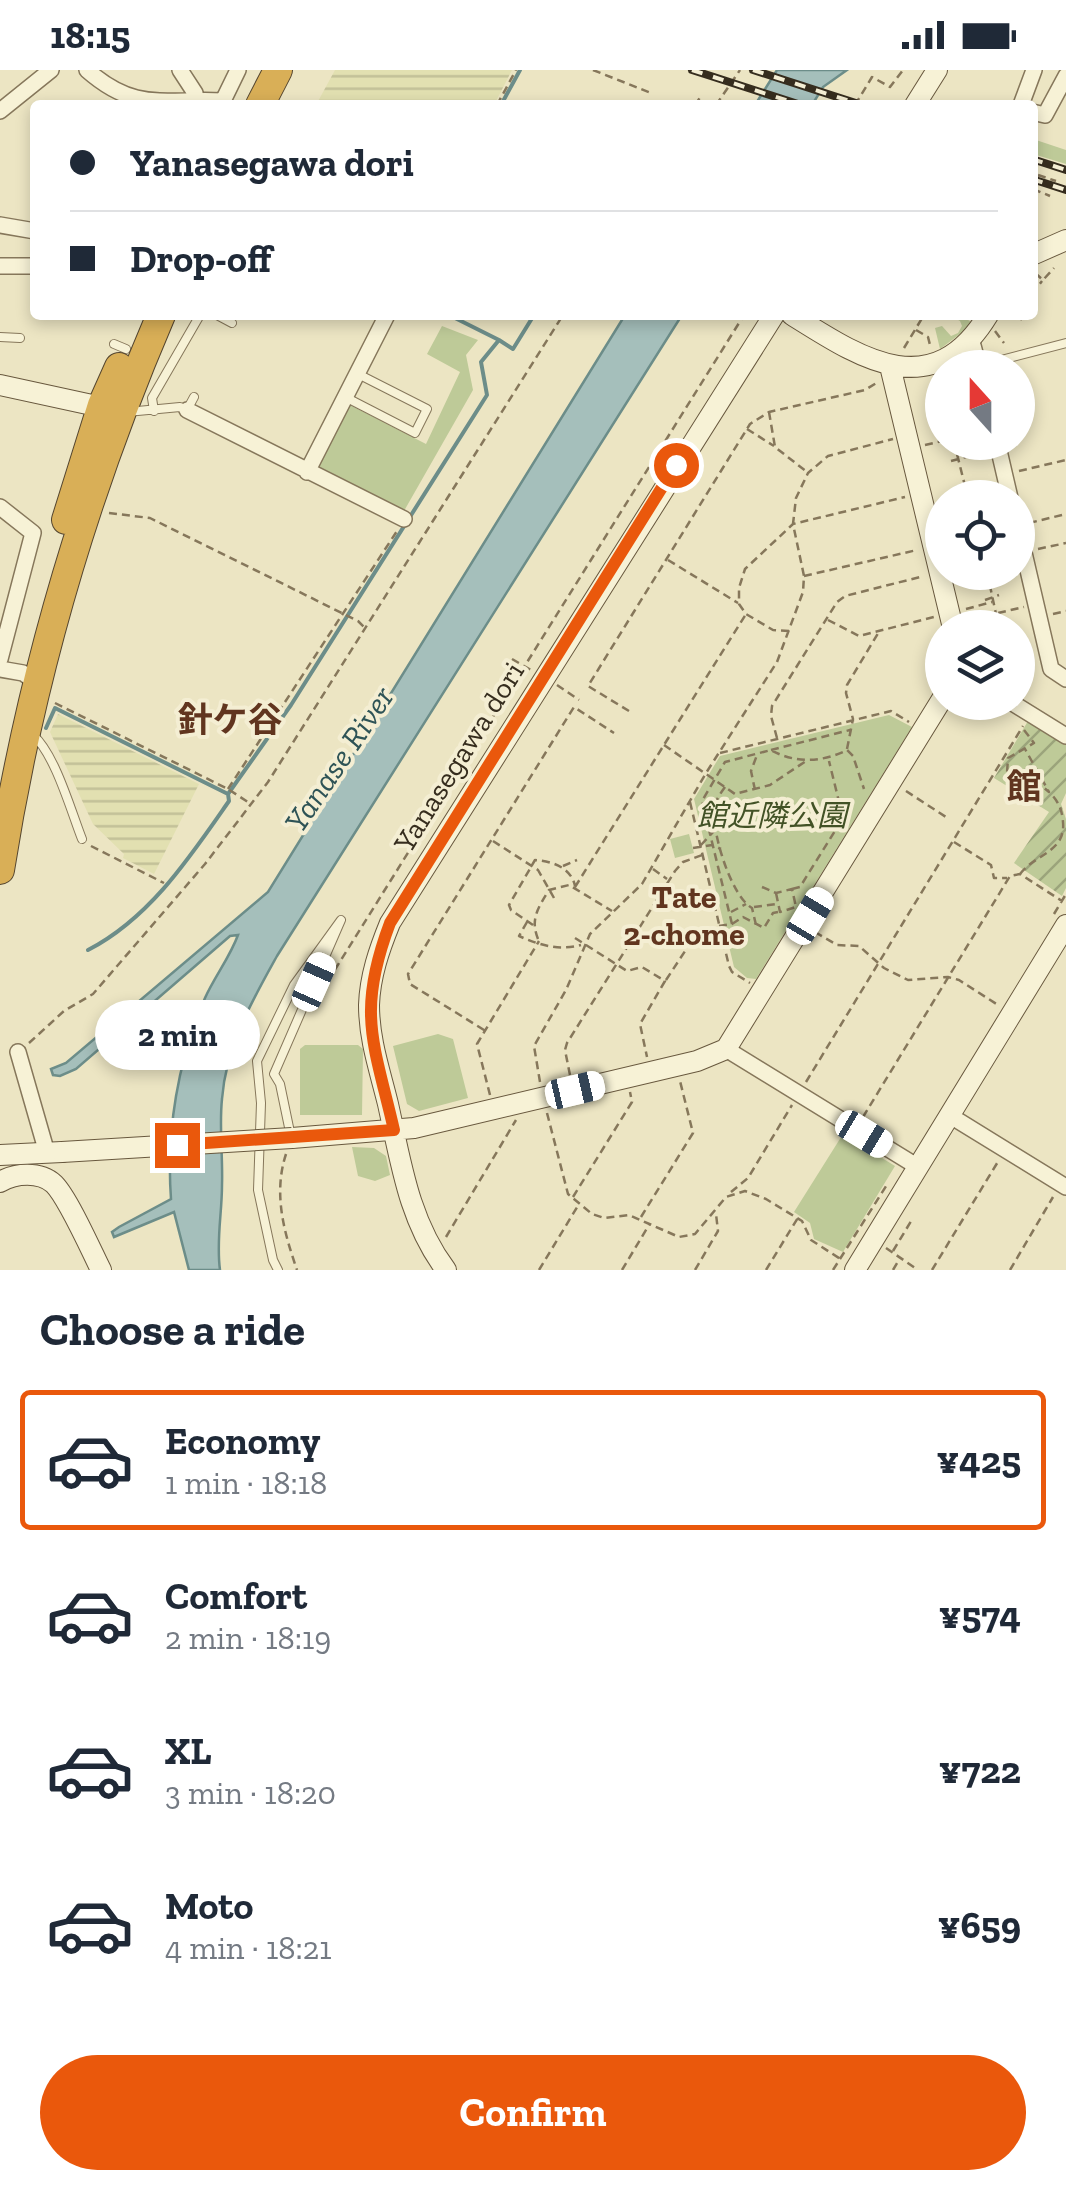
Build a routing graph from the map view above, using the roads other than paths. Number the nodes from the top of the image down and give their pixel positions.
1 (51, 70) edge
2 (87, 70) edge
3 (180, 70) edge
4 (238, 70) edge
5 (259, 70) edge
6 (278, 70) edge
7 (937, 70) edge
8 (1034, 70) edge
9 (1060, 70) edge
10 (1066, 75) edge
11 (164, 100) edge
12 (196, 100) edge
13 (230, 100) edge
14 (233, 100) edge
15 (263, 100) edge
16 (917, 100) edge
17 (1023, 100) edge
18 (0, 111) edge
19 (1038, 113) edge
20 (0, 225) edge
21 (30, 230) edge
22 (1066, 240) edge
23 (1038, 261) edge
24 (0, 266) edge
25 (30, 266) edge
26 (138, 320) edge
27 (157, 320) edge
28 (197, 320) edge
29 (384, 320) edge
30 (771, 320) edge
31 (800, 320) edge
32 (981, 323) edge
33 (0, 337) edge
34 (20, 338) dead end
35 (1066, 343) edge
36 (980, 350) edge
37 (1035, 352) edge
38 (889, 368) junction
39 (358, 374) junction
40 (0, 385) edge
41 (347, 398) junction
42 (190, 404) joint
43 (111, 409) junction
44 (166, 409) junction
45 (154, 410) junction
46 (172, 423) dead end
47 (307, 472) junction
48 (0, 507) edge
49 (404, 519) road end
50 (1035, 582) edge
51 (948, 610) edge
52 (5, 620) edge
53 (15, 671) edge
54 (1066, 678) edge
55 (1035, 717) edge
56 (929, 720) edge
57 (27, 731) junction
58 (1066, 736) edge
59 (0, 773) edge
60 (82, 839) road end
61 (0, 870) edge
62 (1066, 925) edge
63 (726, 1048) junction
64 (18, 1052) road end
65 (950, 1115) junction
66 (394, 1130) junction
67 (292, 1138) junction
68 (43, 1151) junction
69 (0, 1155) edge
70 (918, 1167) junction
71 (0, 1182) edge
72 (1061, 1189) edge
73 (847, 1264) edge
74 (101, 1270) edge
75 (278, 1270) edge
76 (446, 1270) edge

1 - 18 street
2 - 11 street
3 - 12 street
4 - 13 street
5 - 14 highway
6 - 15 highway
7 - 16 street
8 - 17 street
9 - 10 street
10 - 19 street
20 - 21 street
22 - 23 street
24 - 25 street
26 - 43 highway
27 - 43 highway
28 - 45 lane
29 - 39 street
30 - 66 street, Yanasegawa dori
31 - 38 street
32 - 36 street
32 - 38 street
33 - 34 lane
35 - 37 lane
38 - 51 street
39 - 41 street
39 - 41 lane
40 - 43 street
41 - 47 street
42 - 44 lane
42 - 47 street
43 - 45 lane
43 - 53 highway
43 - 53 highway
44 - 45 lane
44 - 46 lane
47 - 49 street
48 - 52 street
50 - 54 street
52 - 53 street
53 - 57 highway
53 - 59 highway
55 - 58 street
56 - 63 street
57 - 60 lane
57 - 61 highway
62 - 65 street
63 - 66 street
63 - 70 street
64 - 68 street
65 - 70 street
65 - 72 street
66 - 67 street
66 - 76 street, Yanasegawa dori
67 - 68 street, bridge
67 - 75 lane
68 - 69 street
70 - 73 street
71 - 74 street

